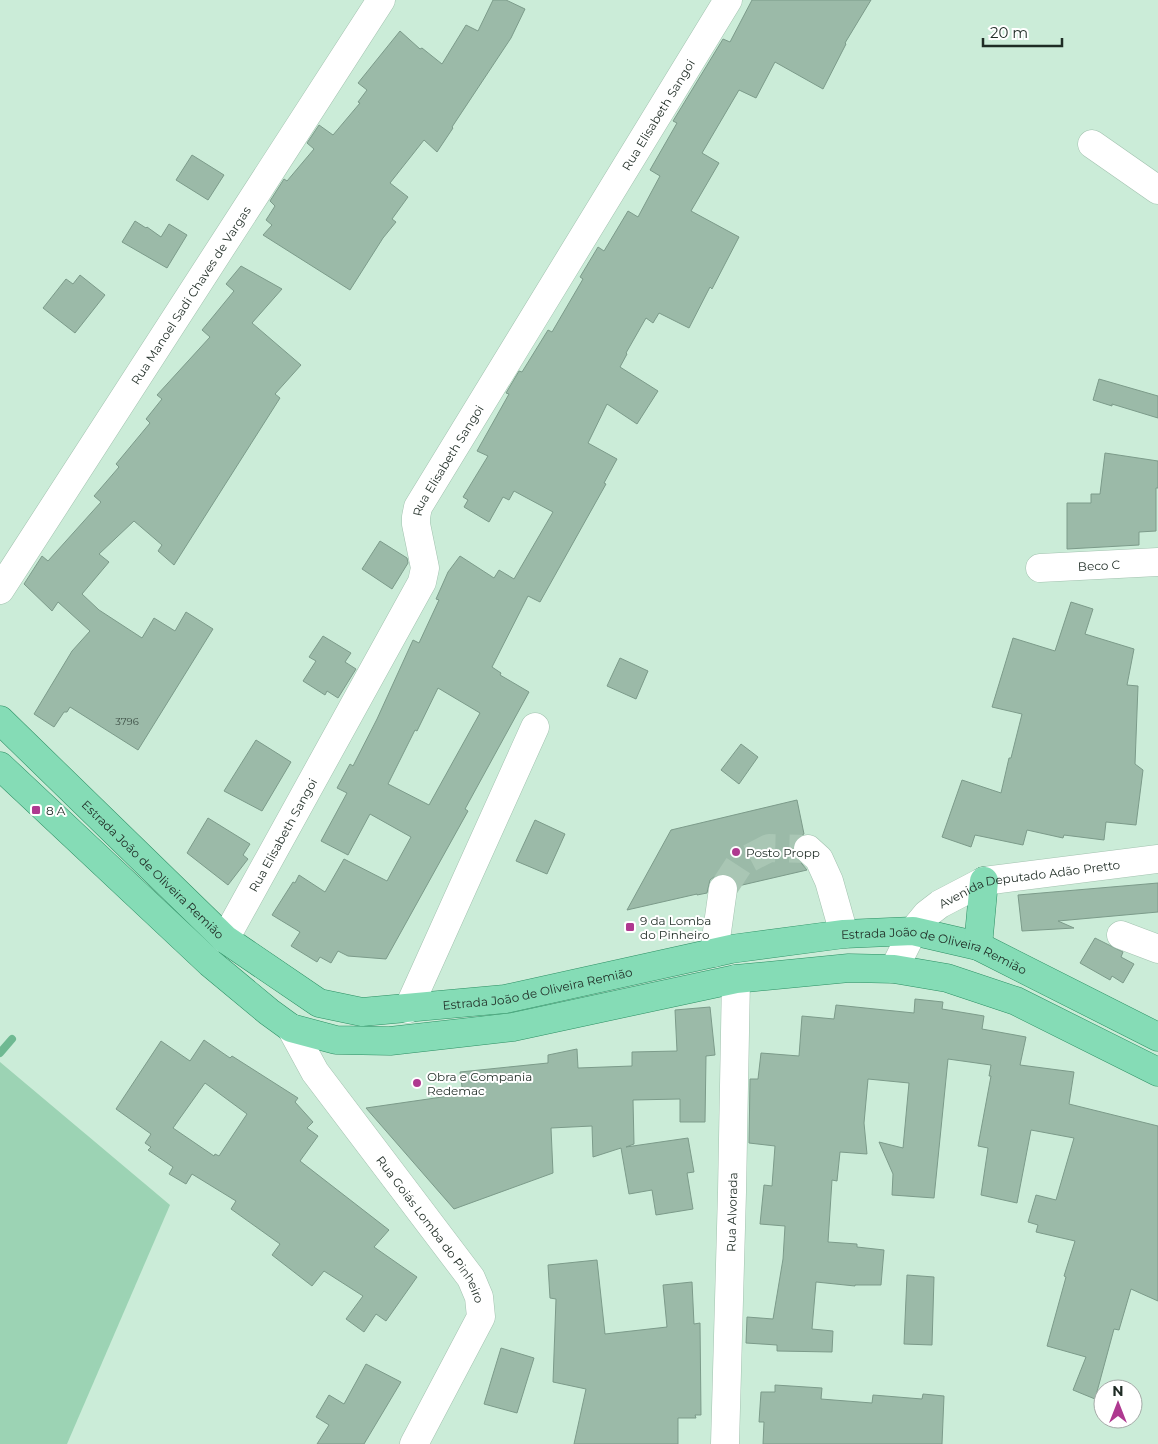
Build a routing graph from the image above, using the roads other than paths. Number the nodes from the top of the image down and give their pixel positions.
1 (381, 0) edge
2 (728, 0) edge
3 (1092, 144) dead end
4 (1158, 190) edge
5 (1158, 562) edge
6 (1040, 568) dead end
7 (0, 590) edge
8 (0, 720) edge
9 (535, 727) dead end
10 (0, 766) edge
11 (808, 849) dead end
12 (1158, 859) edge
13 (984, 882) junction
14 (723, 889) tunnel mouth
15 (913, 931) junction
16 (844, 934) junction
17 (1121, 936) dead end
18 (225, 939) junction
19 (978, 946) junction
20 (1158, 949) edge
21 (714, 953) junction
22 (894, 969) junction
23 (736, 979) junction
24 (408, 1009) junction
25 (291, 1028) junction
26 (1158, 1037) edge
27 (1158, 1072) edge
28 (414, 1444) edge
29 (725, 1444) edge

1 - 7 street, Rua Manoel Sadi Chaves de Vargas
2 - 18 street, Rua Elisabeth Sangoi
3 - 4 street
5 - 6 street, Beco C
8 - 18 main road, Estrada João de Oliveira Remião
9 - 24 street
10 - 25 main road, Estrada João de Oliveira Remião
11 - 16 street
12 - 13 street, Avenida Deputado Adão Pretto
13 - 15 street, Avenida Deputado Adão Pretto
13 - 19 main road
14 - 21 street
15 - 16 main road, Estrada João de Oliveira Remião
15 - 19 main road, Estrada João de Oliveira Remião
15 - 22 street, Avenida Deputado Adão Pretto
16 - 21 main road, Estrada João de Oliveira Remião
17 - 20 street
18 - 24 main road, Estrada João de Oliveira Remião
19 - 26 main road, Estrada João de Oliveira Remião
21 - 24 main road, Estrada João de Oliveira Remião
22 - 23 main road, Estrada João de Oliveira Remião
22 - 27 main road, Estrada João de Oliveira Remião
23 - 25 main road, Estrada João de Oliveira Remião
23 - 29 street, Rua Alvorada
25 - 28 street, Rua Goiás Lomba do Pinheiro

